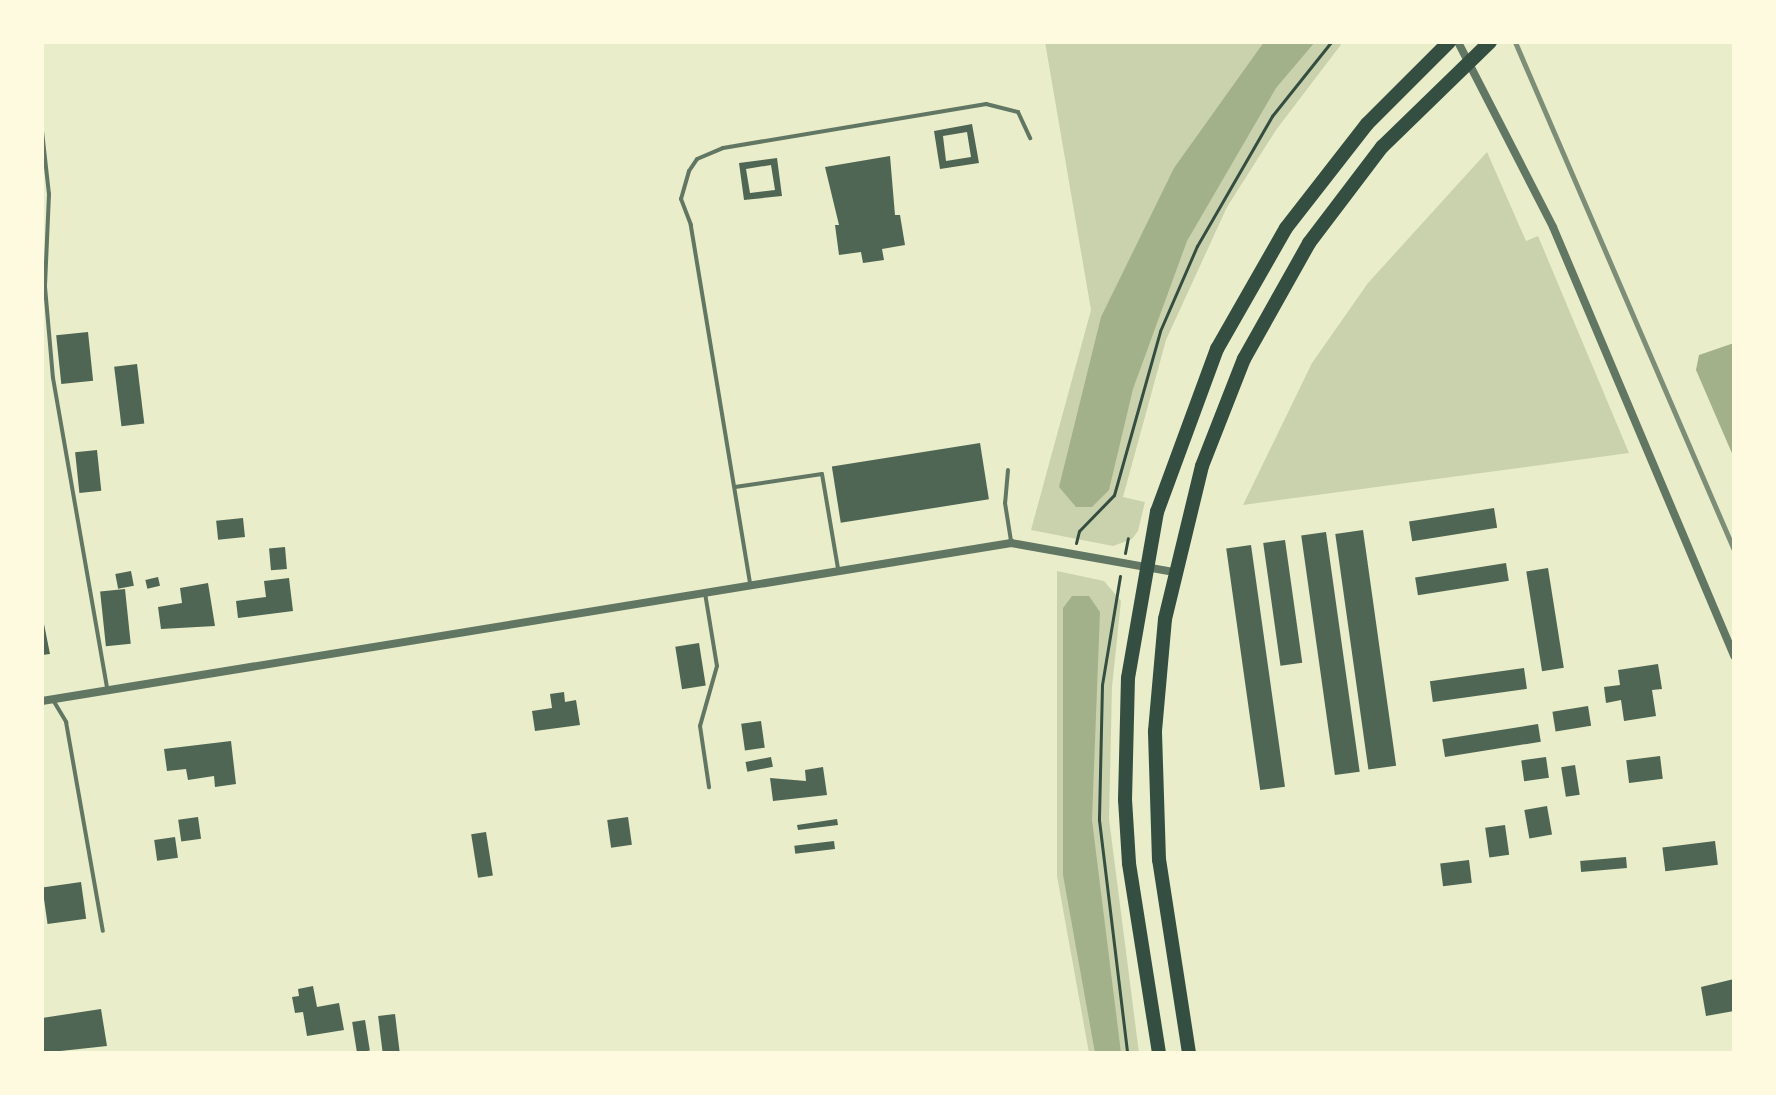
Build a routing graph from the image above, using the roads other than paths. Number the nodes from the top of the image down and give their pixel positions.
1 (1449, 42) edge
2 (1458, 42) edge
3 (1490, 42) edge
4 (42, 131) edge
5 (1030, 138) dead end
6 (1008, 470) dead end
7 (735, 487) junction
8 (1011, 543) junction
9 (1144, 566) junction
10 (839, 571) junction
11 (1174, 572) junction
12 (750, 586) junction
13 (705, 593) junction
14 (1734, 656) edge
15 (107, 691) junction
16 (53, 699) junction
17 (42, 701) edge
18 (709, 787) dead end
19 (103, 931) dead end
20 (1159, 1053) edge
21 (1189, 1053) edge

1 - 9 main road
2 - 14 street
3 - 11 main road
4 - 15 lane
5 - 7 lane
6 - 8 lane
7 - 10 lane
7 - 12 lane
8 - 9 street
8 - 10 street
9 - 11 street
9 - 20 main road
10 - 12 street
11 - 21 main road
12 - 13 street
13 - 15 street
13 - 18 lane
15 - 16 street
16 - 17 street
16 - 19 lane

